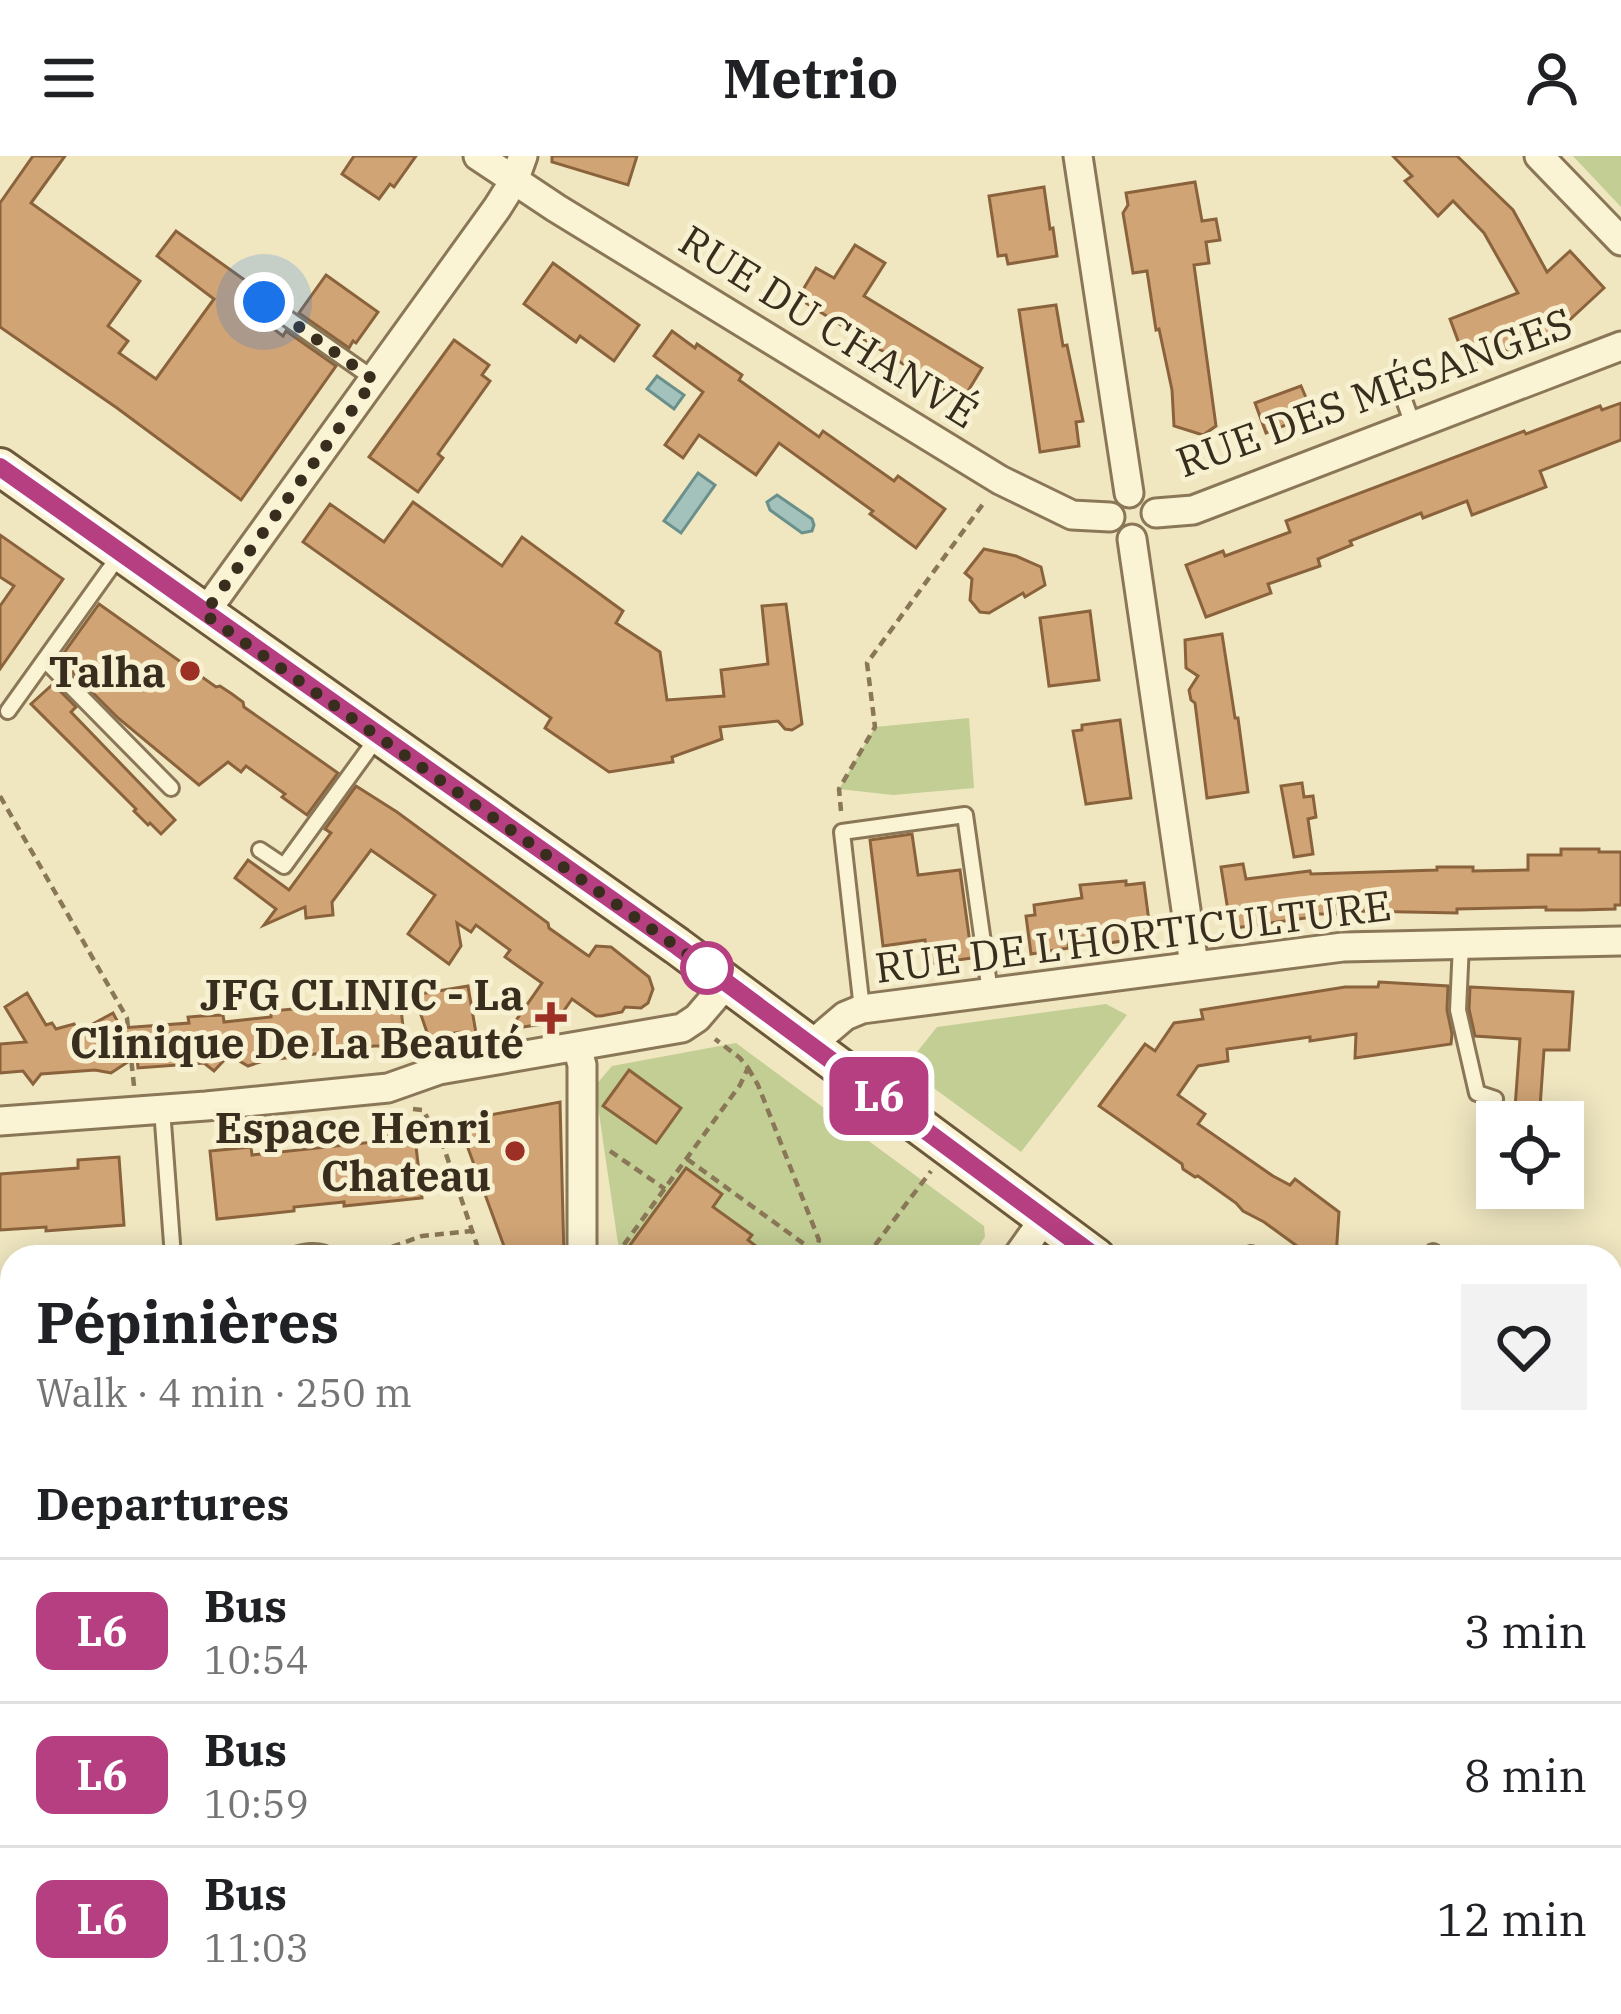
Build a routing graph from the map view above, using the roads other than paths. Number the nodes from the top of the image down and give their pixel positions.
1 (478, 156) edge
2 (1078, 156) edge
3 (1539, 156) edge
4 (519, 168) edge
5 (1621, 241) edge
6 (264, 302) dead end
7 (1621, 346) edge
8 (374, 380) junction
9 (1402, 397) dead end
10 (1413, 425) junction
11 (0, 467) edge
12 (1129, 493) junction
13 (1156, 513) junction
14 (1110, 518) junction
15 (1132, 539) junction
16 (121, 554) junction
17 (204, 614) junction
18 (45, 660) junction
19 (8, 711) dead end
20 (379, 736) junction
21 (171, 788) dead end
22 (260, 850) dead end
23 (1621, 941) edge
24 (1461, 944) junction
25 (1194, 965) junction
26 (727, 983) junction
27 (990, 992) junction
28 (862, 1009) junction
29 (811, 1045) junction
30 (577, 1047) junction
31 (1495, 1099) dead end
32 (149, 1110) junction
33 (0, 1121) edge
34 (1043, 1220) junction
35 (171, 1245) edge
36 (582, 1245) edge
37 (1025, 1245) edge
38 (1079, 1245) edge

1 - 4 street, RUE DU CHANVÉ
2 - 12 street
3 - 5 street
4 - 8 street
4 - 14 street, RUE DU CHANVÉ
6 - 8 lane
7 - 10 street, RUE DES MÉSANGES
8 - 17 street
9 - 10 lane
10 - 13 street, RUE DES MÉSANGES
11 - 16 main road
12 - 13 street
12 - 14 street
13 - 15 street
14 - 15 street
15 - 25 street
16 - 17 main road
16 - 18 lane
17 - 20 main road
18 - 19 lane
18 - 21 lane
20 - 22 lane
20 - 26 main road
23 - 24 street, RUE DE L'HORTICULTURE
24 - 25 street, RUE DE L'HORTICULTURE
24 - 31 lane
25 - 27 street, RUE DE L'HORTICULTURE
26 - 29 main road
26 - 30 street
27 - 28 street, RUE DE L'HORTICULTURE
27 - 28 lane
28 - 29 street, RUE DE L'HORTICULTURE
29 - 34 main road
30 - 32 street
30 - 36 street
32 - 33 street
32 - 35 lane
34 - 37 street
34 - 38 main road

